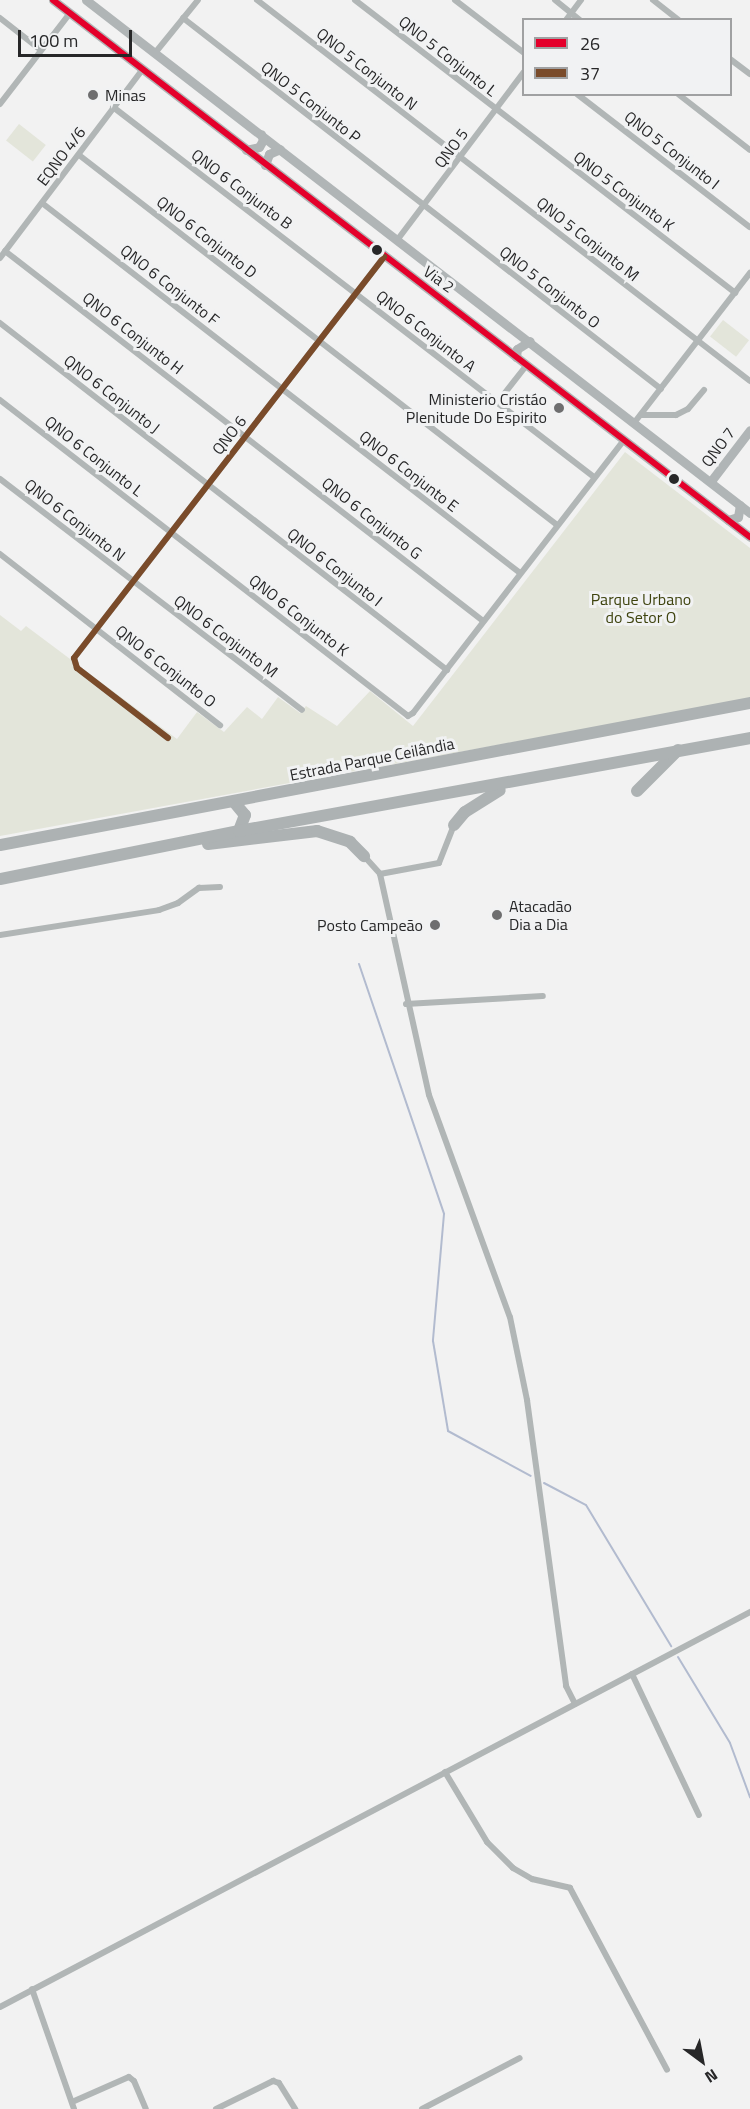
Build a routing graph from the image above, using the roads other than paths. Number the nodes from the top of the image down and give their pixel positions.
1 (53, 0) edge
2 (86, 0) edge
3 (198, 0) edge
4 (256, 0) edge
5 (355, 0) edge
6 (455, 0) edge
7 (555, 0) edge
8 (581, 0) edge
9 (653, 0) edge
10 (70, 13) junction
11 (571, 13) junction
12 (0, 18) edge
13 (183, 18) junction
14 (567, 18) edge
15 (577, 18) edge
16 (676, 18) edge
17 (41, 50) junction
18 (522, 51) edge
19 (155, 53) junction
20 (732, 60) edge
21 (142, 70) junction
22 (750, 74) edge
23 (522, 75) edge
24 (3, 95) edge
25 (580, 96) edge
26 (681, 96) edge
27 (0, 104) edge
28 (113, 107) junction
29 (496, 110) junction
30 (261, 134) junction
31 (280, 149) junction
32 (246, 150) junction
33 (750, 150) edge
34 (80, 155) junction
35 (461, 159) junction
36 (265, 165) junction
37 (42, 203) junction
38 (424, 206) junction
39 (750, 227) edge
40 (398, 239) junction
41 (5, 251) junction
42 (384, 257) junction
43 (0, 258) edge
44 (750, 273) edge
45 (356, 293) junction
46 (735, 293) junction
47 (0, 323) edge
48 (514, 329) junction
49 (319, 341) junction
50 (530, 341) junction
51 (698, 342) junction
52 (501, 345) junction
53 (516, 357) junction
54 (526, 366) junction
55 (750, 381) edge
56 (282, 389) junction
57 (661, 389) junction
58 (704, 390) dead end
59 (0, 400) edge
60 (497, 403) junction
61 (641, 414) junction
62 (634, 423) junction
63 (750, 430) edge
64 (245, 437) junction
65 (623, 441) junction
66 (594, 477) junction
67 (0, 480) edge
68 (711, 481) junction
69 (207, 485) junction
70 (740, 505) junction
71 (750, 513) edge
72 (728, 520) junction
73 (557, 525) junction
74 (171, 533) junction
75 (750, 537) edge
76 (0, 554) edge
77 (520, 573) junction
78 (133, 582) junction
79 (483, 621) junction
80 (97, 630) junction
81 (447, 670) junction
82 (750, 704) edge
83 (302, 710) dead end
84 (220, 725) dead end
85 (168, 738) dead end
86 (750, 738) edge
87 (678, 749) junction
88 (541, 777) junction
89 (636, 791) dead end
90 (234, 802) junction
91 (453, 825) joint
92 (239, 831) junction
93 (186, 841) junction
94 (0, 845) edge
95 (364, 856) joint
96 (380, 874) junction
97 (0, 879) edge
98 (220, 887) dead end
99 (0, 935) edge
100 (543, 996) dead end
101 (406, 1004) junction
102 (750, 1612) edge
103 (632, 1674) junction
104 (575, 1704) junction
105 (445, 1772) junction
106 (699, 1815) dead end
107 (32, 1989) junction
108 (0, 2007) edge
109 (520, 2058) dead end
110 (667, 2070) dead end
111 (73, 2106) edge
112 (146, 2109) edge
113 (216, 2109) edge
114 (295, 2109) edge
115 (422, 2109) edge

1 - 10 main road, Via 2
2 - 19 main road, Via 2
3 - 13 street
4 - 35 street, QNO 5 Conjunto N
5 - 29 street, QNO 5 Conjunto L
6 - 18 street
7 - 11 street
8 - 11 street
9 - 16 street
10 - 17 street
10 - 21 main road, Via 2
11 - 14 street
11 - 15 street
12 - 17 street
13 - 19 street
13 - 38 street, QNO 5 Conjunto P
17 - 24 street
19 - 30 main road, Via 2
20 - 22 street
21 - 28 street, EQNO 4/6
21 - 32 main road, Via 2
23 - 29 street, QNO 5
24 - 27 street
25 - 39 street, QNO 5 Conjunto I
26 - 33 street
28 - 34 street, EQNO 4/6
28 - 45 street, QNO 6 Conjunto B
29 - 35 street, QNO 5
29 - 46 street, QNO 5 Conjunto K
30 - 31 main road, Via 2
30 - 32 main road
31 - 36 main road
31 - 40 main road, Via 2
32 - 36 main road, Via 2
34 - 37 street, EQNO 4/6
34 - 49 street, QNO 6 Conjunto D
35 - 38 street, QNO 5
35 - 51 street, QNO 5 Conjunto M
36 - 42 main road, Via 2
37 - 41 street, EQNO 4/6
37 - 56 street, QNO 6 Conjunto F
38 - 40 street, QNO 5
38 - 57 street, QNO 5 Conjunto O
40 - 48 main road, Via 2
41 - 43 street, EQNO 4/6
41 - 64 street, QNO 6 Conjunto H
42 - 45 street, QNO 6
42 - 52 main road, Via 2
44 - 46 street
45 - 49 street, QNO 6
45 - 60 street, QNO 6 Conjunto A
46 - 51 street
47 - 69 street, QNO 6 Conjunto J
48 - 50 main road, Via 2
48 - 52 main road
49 - 56 street, QNO 6
49 - 73 street, QNO 6 Conjunto D
50 - 53 main road
50 - 62 main road, Via 2
51 - 55 street, QNO 5 Conjunto M
51 - 57 street
52 - 53 main road, Via 2
53 - 54 main road, Via 2
54 - 60 street
54 - 65 main road, Via 2
56 - 64 street, QNO 6
56 - 77 street, QNO 6 Conjunto E
57 - 61 street
58 - 61 street
59 - 74 street, QNO 6 Conjunto L
60 - 66 street, QNO 6 Conjunto A
61 - 62 street
62 - 68 main road, Via 2
63 - 68 main road, QNO 7
64 - 69 street, QNO 6
64 - 79 street, QNO 6 Conjunto G
65 - 66 street
65 - 72 main road, Via 2
66 - 73 street
67 - 78 street, QNO 6 Conjunto N
68 - 70 main road, Via 2
69 - 74 street, QNO 6
69 - 81 street, QNO 6 Conjunto I
70 - 71 main road, Via 2
70 - 72 main road
72 - 75 main road, Via 2
73 - 77 street
74 - 78 street, QNO 6
74 - 81 street, QNO 6 Conjunto K
76 - 80 street, QNO 6 Conjunto O
77 - 79 street
78 - 80 street, QNO 6
78 - 83 street, QNO 6 Conjunto M
79 - 81 street
80 - 84 street, QNO 6 Conjunto O
80 - 85 street, QNO 6
82 - 90 highway, Estrada Parque Ceilândia
86 - 87 highway
87 - 88 highway
87 - 89 highway
88 - 91 highway
88 - 92 highway
90 - 92 highway
90 - 94 highway, Estrada Parque Ceilândia
91 - 96 street
92 - 93 highway
93 - 95 highway
93 - 97 highway
95 - 96 street
96 - 101 street
98 - 99 street
100 - 101 street
101 - 104 street
102 - 103 street
103 - 104 street
103 - 106 street
104 - 105 street
105 - 107 street
105 - 110 street
107 - 108 street
107 - 111 street
109 - 115 street
111 - 112 street
113 - 114 street

